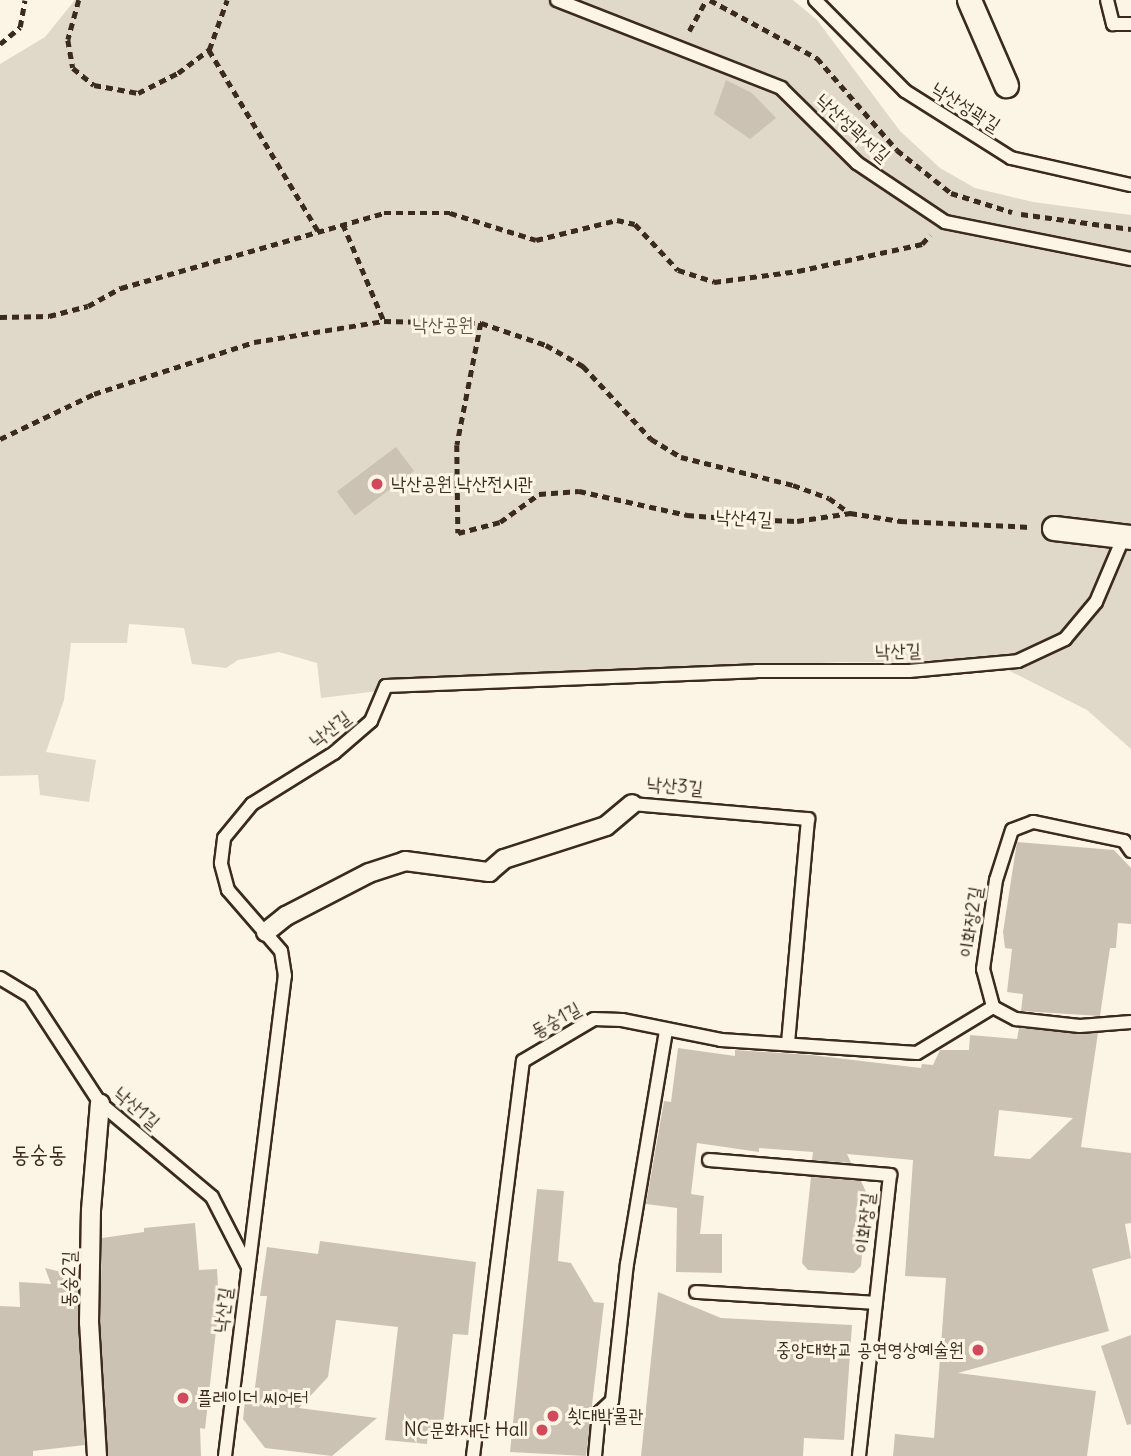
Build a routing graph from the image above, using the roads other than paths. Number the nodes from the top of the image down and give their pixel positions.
1 (557, 0) edge
2 (815, 0) edge
3 (969, 0) edge
4 (1107, 0) edge
5 (1131, 24) edge
6 (1006, 85) dead end
7 (1131, 185) edge
8 (1131, 259) edge
9 (1054, 528) road end
10 (1128, 537) edge
11 (632, 804) joint
12 (1131, 850) edge
13 (266, 932) junction
14 (0, 978) edge
15 (993, 1007) junction
16 (1131, 1022) edge
17 (666, 1031) junction
18 (788, 1042) junction
19 (100, 1103) junction
20 (709, 1160) dead end
21 (248, 1268) junction
22 (696, 1292) dead end
23 (876, 1303) junction
24 (97, 1456) edge
25 (225, 1456) edge
26 (473, 1456) edge
27 (595, 1456) edge
28 (859, 1456) edge

1 - 8 lane, 낙산성곽서길
2 - 7 lane, 낙산성곽길
3 - 6 street
4 - 5 lane
9 - 10 street
10 - 13 lane, 낙산길
11 - 13 street, 낙산3길
11 - 18 lane, 낙산3길
12 - 15 lane, 이화장2길
13 - 21 lane, 낙산길
14 - 19 lane, 낙산1길
15 - 16 lane
15 - 18 lane, 동숭1길
17 - 18 lane, 동숭1길
17 - 26 lane, 동숭1길
17 - 27 lane
19 - 21 lane, 낙산1길
19 - 24 street, 동숭2길
20 - 23 lane, 이화장길
21 - 25 lane, 낙산길
22 - 23 lane
23 - 28 lane, 이화장길

